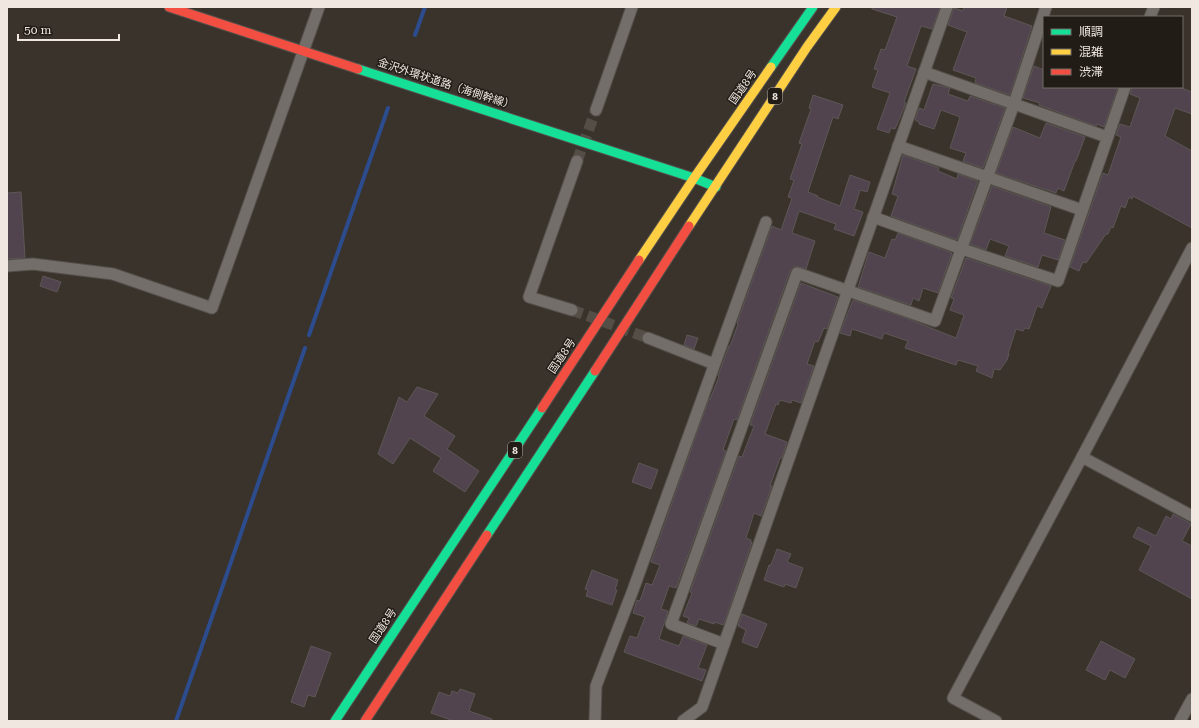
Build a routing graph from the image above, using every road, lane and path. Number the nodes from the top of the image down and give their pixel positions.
1 (169, 7) edge
2 (319, 7) edge
3 (632, 7) edge
4 (813, 7) edge
5 (836, 7) edge
6 (947, 7) edge
7 (1043, 23) edge
8 (1041, 34) edge
9 (304, 50) junction
10 (924, 72) junction
11 (1125, 88) edge
12 (1014, 104) junction
13 (596, 110) tunnel mouth
14 (1107, 137) junction
15 (898, 146) junction
16 (577, 161) tunnel mouth
17 (694, 178) junction
18 (987, 178) junction
19 (716, 187) junction
20 (1082, 210) junction
21 (873, 217) junction
22 (766, 222) dead end
23 (1192, 248) edge
24 (962, 249) junction
25 (7, 266) edge
26 (848, 290) junction
27 (572, 310) tunnel mouth
28 (648, 338) tunnel mouth
29 (714, 364) junction
30 (1082, 458) junction
31 (1192, 516) edge
32 (724, 644) junction
33 (1192, 699) edge
34 (335, 721) edge
35 (365, 721) edge
36 (595, 721) edge
37 (683, 721) edge
38 (996, 721) edge
39 (1180, 721) edge

1 - 9 main road, 金沢外環状道路（海側幹線）
2 - 9 street
3 - 13 street
4 - 17 main road, 国道8号 / 8
5 - 19 main road, 8
6 - 10 street
7 - 8 street
8 - 12 street
9 - 17 main road, 金沢外環状道路（海側幹線）
9 - 25 street
10 - 12 street
10 - 15 street
11 - 14 street
12 - 14 street
12 - 18 street
14 - 20 street
15 - 18 street
15 - 21 street
16 - 27 street
17 - 19 main road, 金沢外環状道路（海側幹線）
17 - 34 main road, 国道8号 / 8
18 - 20 street
18 - 24 street
19 - 35 main road, 8
20 - 24 street
21 - 24 street
21 - 26 street
22 - 29 street
23 - 30 street
24 - 26 street
26 - 32 street
26 - 32 street
28 - 29 street
29 - 36 street
30 - 31 street
30 - 38 street
32 - 37 street
33 - 39 street

